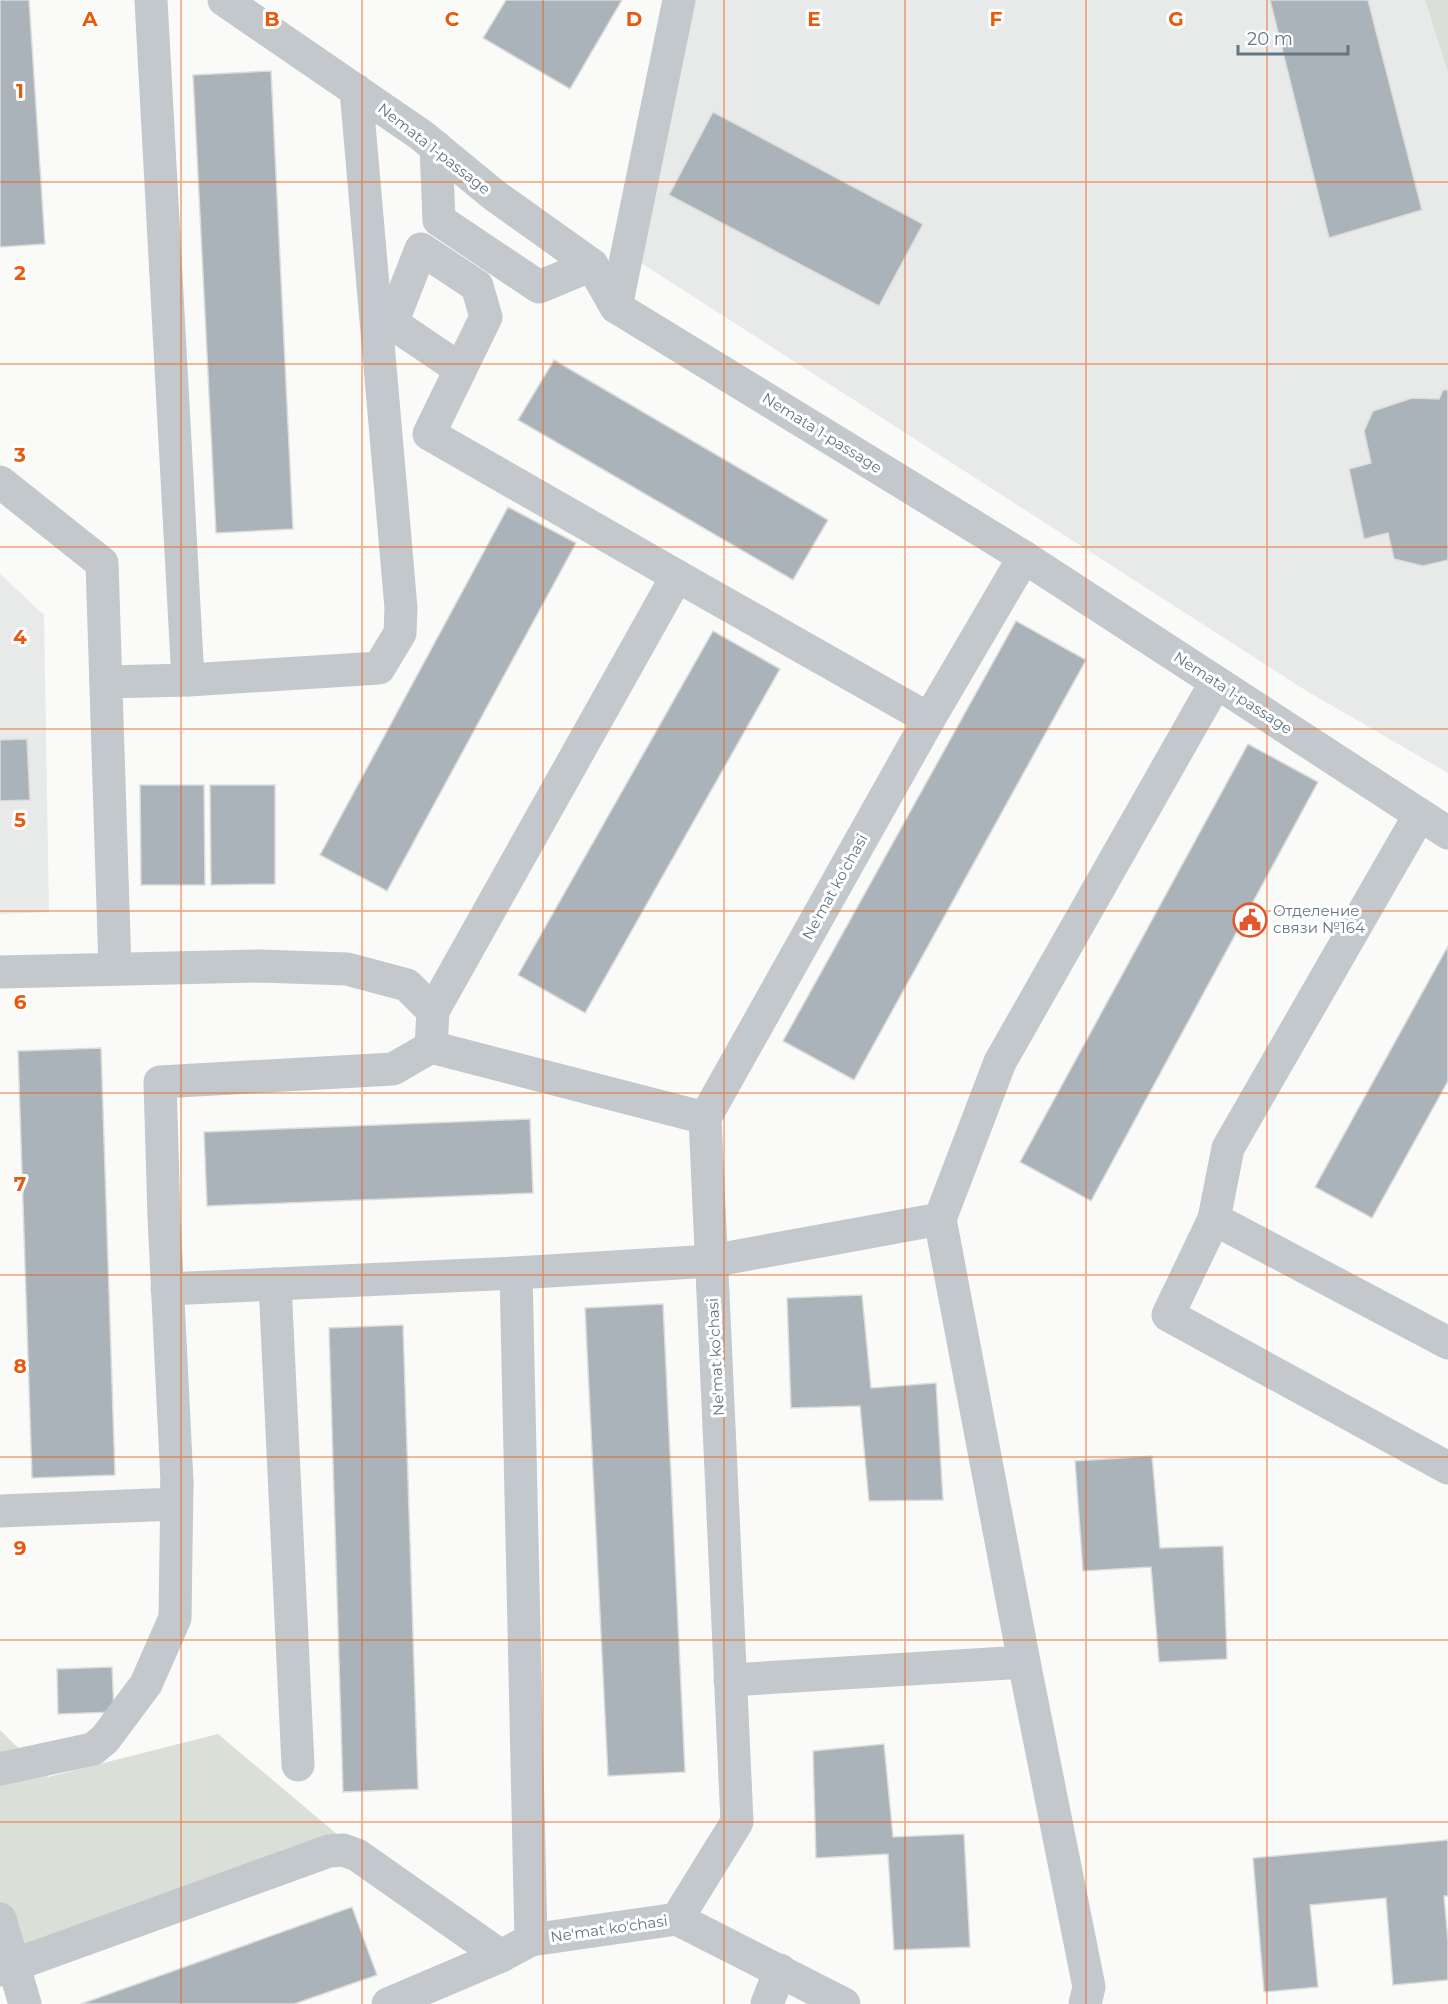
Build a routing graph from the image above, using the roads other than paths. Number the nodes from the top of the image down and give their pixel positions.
1 (151, 0) edge
2 (225, 0) edge
3 (679, 0) edge
4 (356, 90) junction
5 (436, 147) junction
6 (591, 265) junction
7 (616, 307) junction
8 (460, 369) dead end
9 (0, 482) edge
10 (1024, 557) junction
11 (678, 576) junction
12 (188, 680) junction
13 (106, 682) junction
14 (1216, 682) junction
15 (929, 719) junction
16 (1419, 816) junction
17 (1448, 833) edge
18 (115, 969) junction
19 (0, 972) edge
20 (433, 1011) junction
21 (431, 1047) junction
22 (705, 1118) junction
23 (940, 1219) junction
24 (1214, 1219) junction
25 (711, 1260) junction
26 (516, 1274) junction
27 (274, 1284) junction
28 (167, 1289) junction
29 (1448, 1343) edge
30 (1448, 1468) edge
31 (177, 1482) junction
32 (0, 1511) edge
33 (1024, 1662) junction
34 (730, 1680) junction
35 (298, 1765) dead end
36 (0, 1769) edge
37 (0, 1919) edge
38 (677, 1919) junction
39 (531, 1940) junction
40 (501, 1956) junction
41 (7, 1968) edge
42 (780, 1970) junction
43 (26, 2004) edge
44 (388, 2004) edge
45 (767, 2004) edge
46 (844, 2004) edge
47 (1085, 2004) edge

1 - 12 street
2 - 4 street, Nemata 1-passage
3 - 7 street
4 - 5 street, Nemata 1-passage
4 - 12 street
5 - 6 street, Nemata 1-passage
5 - 6 street
6 - 7 street, Nemata 1-passage
7 - 10 street, Nemata 1-passage
8 - 11 street
9 - 13 street
10 - 14 street, Nemata 1-passage
10 - 15 street, Ne'mat ko'chasi
11 - 15 street
11 - 20 street
12 - 13 street
13 - 18 street
14 - 16 street, Nemata 1-passage
14 - 23 street
15 - 22 street, Ne'mat ko'chasi
16 - 17 street, Nemata 1-passage
16 - 24 street
18 - 19 street
18 - 20 street
20 - 21 street
21 - 22 street
21 - 28 street
22 - 25 street, Ne'mat ko'chasi
23 - 25 street
23 - 33 street
24 - 29 street
24 - 30 street
25 - 26 street
25 - 34 street, Ne'mat ko'chasi
26 - 27 street
26 - 39 street
27 - 28 street
27 - 35 street
28 - 31 street
31 - 32 street
31 - 36 street
33 - 34 street
33 - 47 street
34 - 38 street, Ne'mat ko'chasi
37 - 41 street
38 - 39 street, Ne'mat ko'chasi
38 - 42 street
39 - 40 street, Ne'mat ko'chasi
40 - 41 street
40 - 44 street, Ne'mat ko'chasi
41 - 43 street
42 - 45 street
42 - 46 street

